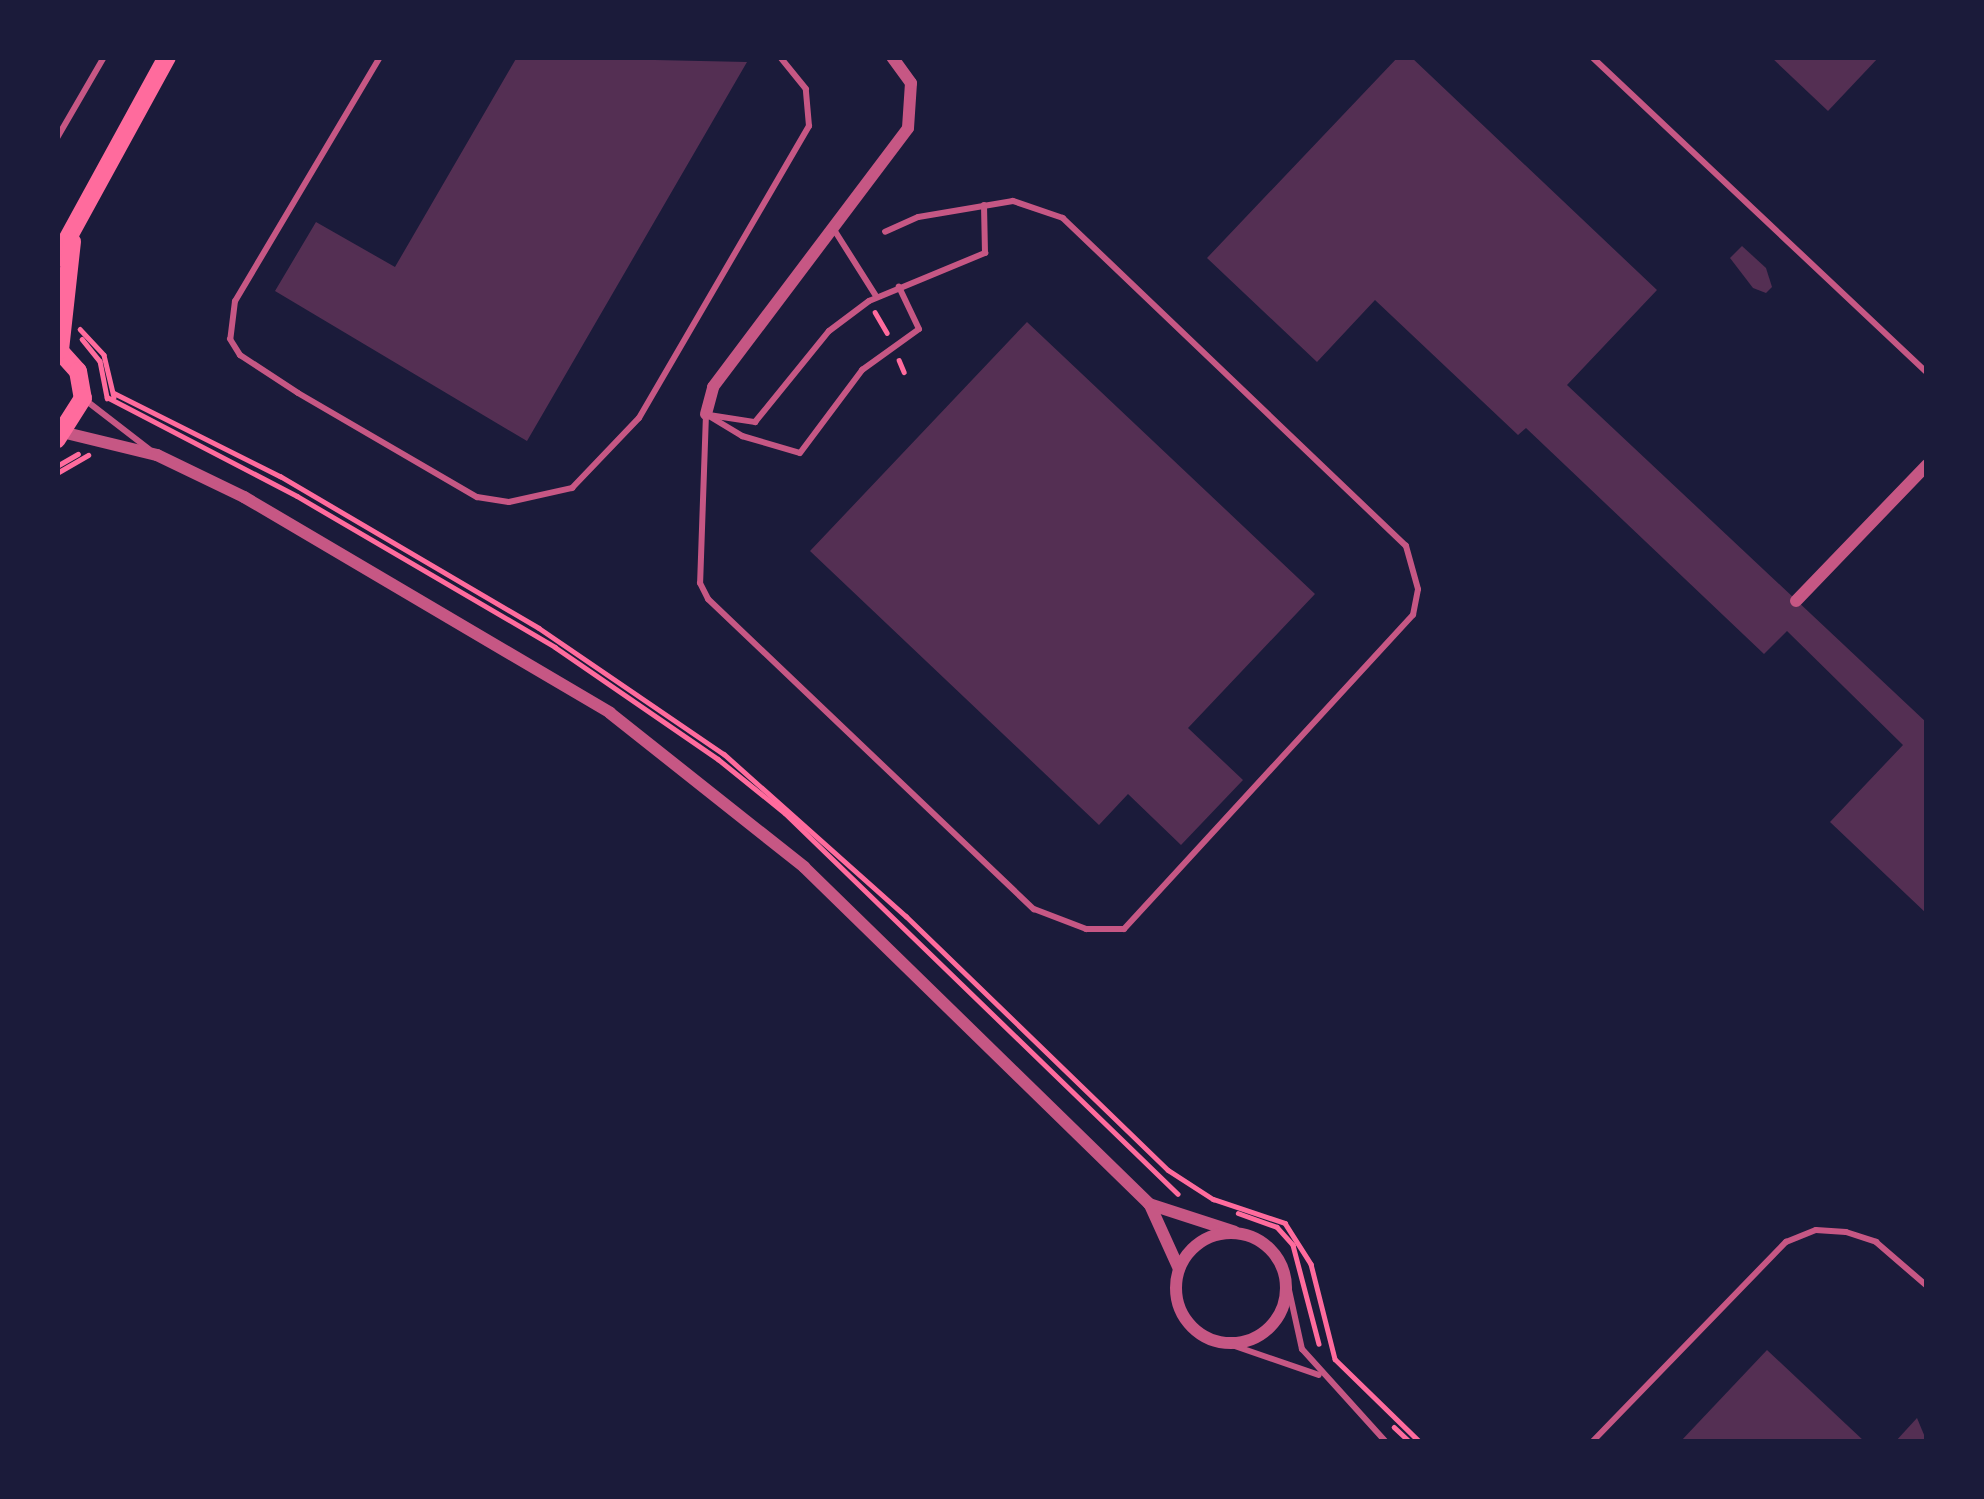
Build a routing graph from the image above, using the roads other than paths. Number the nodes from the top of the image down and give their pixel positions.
1 (104, 57) edge
2 (167, 57) edge
3 (380, 57) edge
4 (780, 57) edge
5 (892, 57) edge
6 (1592, 57) edge
7 (57, 138) edge
8 (984, 204) junction
9 (76, 215) junction
10 (833, 228) junction
11 (885, 232) dead end
12 (57, 258) edge
13 (898, 286) junction
14 (876, 297) junction
15 (59, 349) edge
16 (1927, 374) edge
17 (83, 398) junction
18 (706, 414) junction
19 (61, 436) edge
20 (157, 455) junction
21 (1927, 466) edge
22 (1796, 601) dead end
23 (1150, 1204) junction
24 (1235, 1232) junction
25 (1179, 1269) junction
26 (1287, 1281) junction
27 (1927, 1286) edge
28 (1226, 1343) junction
29 (1321, 1376) junction
30 (1386, 1442) edge
31 (1592, 1442) edge

1 - 7 lane
2 - 9 main road
3 - 4 lane
5 - 10 street
6 - 16 lane
8 - 11 lane
8 - 13 lane
8 - 18 lane
9 - 12 main road
9 - 15 main road
10 - 14 lane
10 - 18 street
13 - 14 lane
13 - 18 lane
14 - 18 lane
15 - 17 main road
17 - 19 main road
17 - 20 lane
19 - 20 street
20 - 23 street
21 - 22 street
23 - 24 street
23 - 25 street
24 - 25 street
24 - 26 street
25 - 28 street
26 - 28 street
26 - 29 lane
27 - 31 lane
28 - 29 lane
29 - 30 lane

